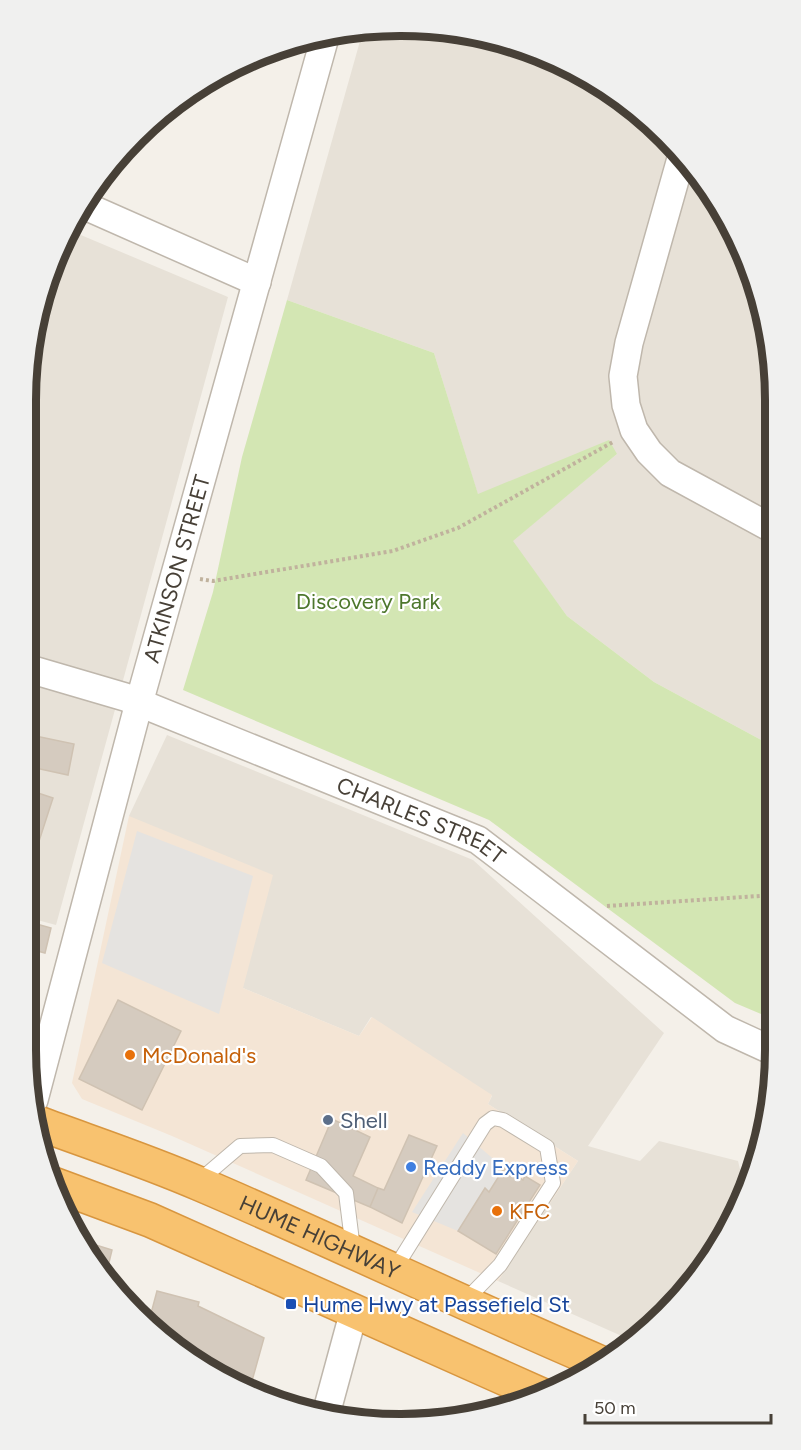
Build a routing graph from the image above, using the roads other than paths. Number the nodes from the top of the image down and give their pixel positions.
1 (323, 44) edge
2 (679, 165) edge
3 (91, 208) edge
4 (257, 282) junction
5 (765, 525) edge
6 (36, 671) edge
7 (139, 703) junction
8 (765, 1047) edge
9 (38, 1085) edge
10 (44, 1126) edge
11 (197, 1183) junction
12 (64, 1188) edge
13 (353, 1252) junction
14 (394, 1270) junction
15 (462, 1303) junction
16 (354, 1311) junction
17 (593, 1359) edge
18 (530, 1390) edge
19 (328, 1407) edge

1 - 4 street, ATKINSON STREET
2 - 5 street
3 - 4 street
4 - 7 street, ATKINSON STREET
6 - 7 street, CHARLES STREET
7 - 8 street, CHARLES STREET
7 - 9 street, ATKINSON STREET
10 - 11 highway, HUME HIGHWAY
11 - 13 highway, HUME HIGHWAY
11 - 13 lane
12 - 16 highway
13 - 14 highway, HUME HIGHWAY
14 - 15 highway, HUME HIGHWAY
14 - 15 lane
15 - 17 highway, HUME HIGHWAY
16 - 18 highway
16 - 19 street

